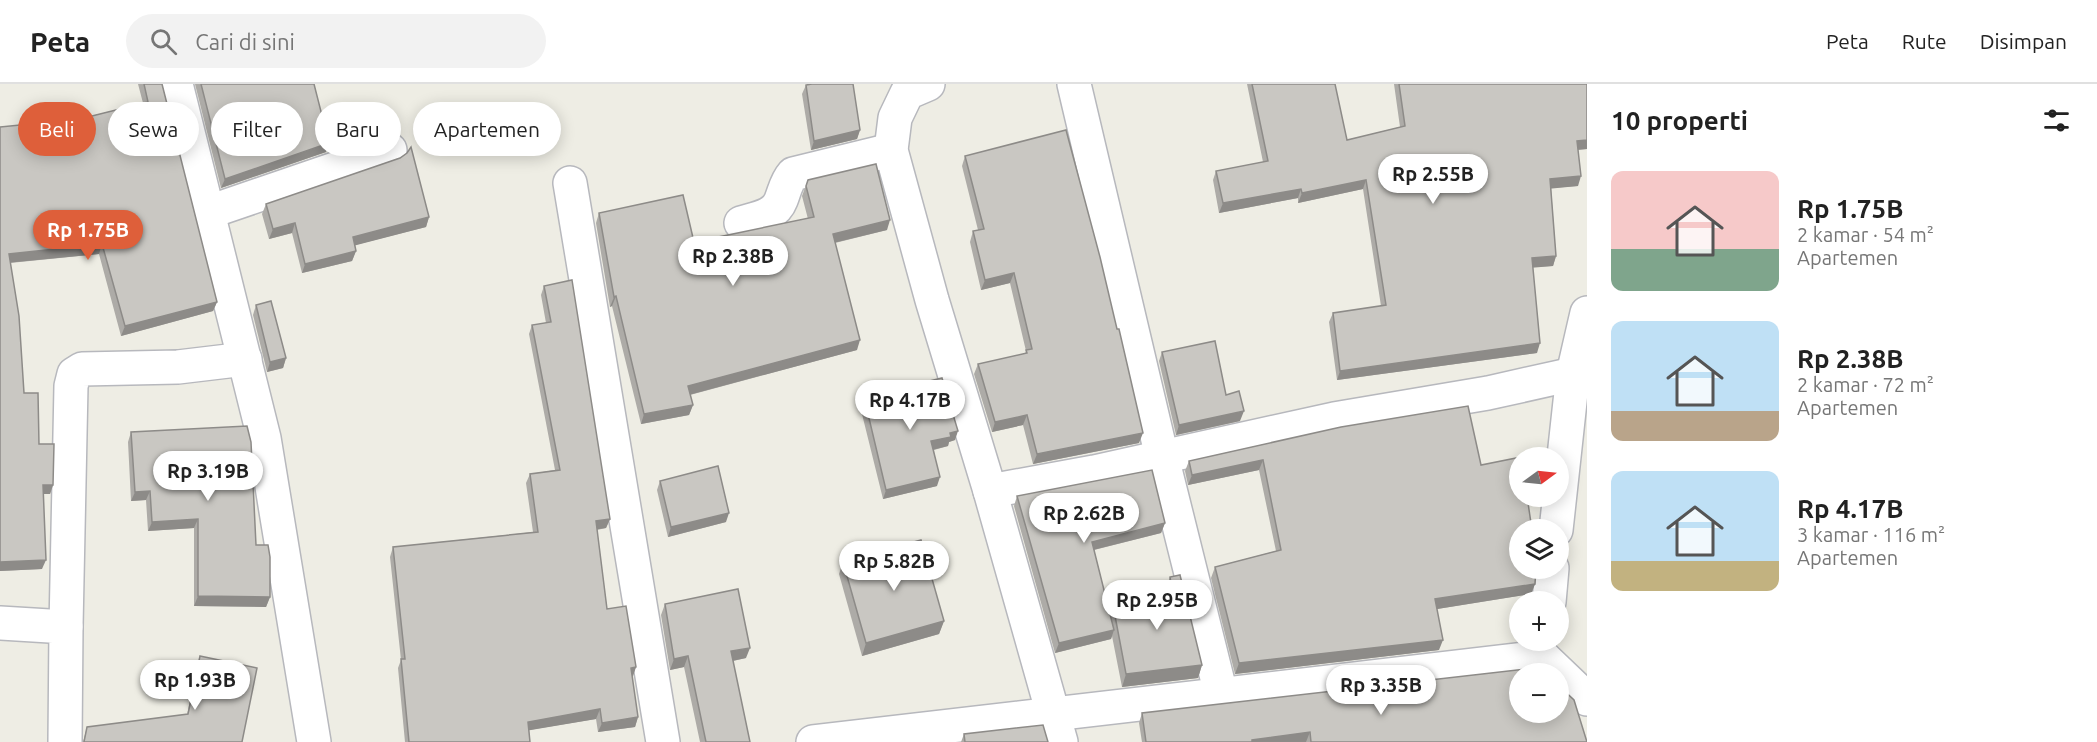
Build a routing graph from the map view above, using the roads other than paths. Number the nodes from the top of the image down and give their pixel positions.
1 (176, 84) edge
2 (928, 84) edge
3 (1074, 84) edge
4 (891, 150) junction
5 (372, 156) edge
6 (570, 183) dead end
7 (209, 212) junction
8 (741, 223) dead end
9 (1587, 313) edge
10 (245, 359) junction
11 (1576, 393) edge
12 (1162, 457) junction
13 (990, 491) junction
14 (1558, 519) edge
15 (0, 623) edge
16 (66, 627) junction
17 (1530, 651) edge
18 (1546, 651) edge
19 (1221, 694) junction
20 (1587, 699) edge
21 (1058, 728) edge
22 (65, 742) edge
23 (314, 742) edge
24 (663, 742) edge
25 (813, 742) edge

1 - 7 street
2 - 4 street
3 - 12 street
4 - 8 street
4 - 13 street
5 - 7 street
6 - 24 street
7 - 10 street
9 - 11 street
10 - 16 street
10 - 23 street
11 - 12 street
11 - 14 street
12 - 13 street
12 - 19 street
13 - 21 street
15 - 16 street
16 - 22 street
17 - 19 street
18 - 20 street
19 - 21 street
21 - 25 street

